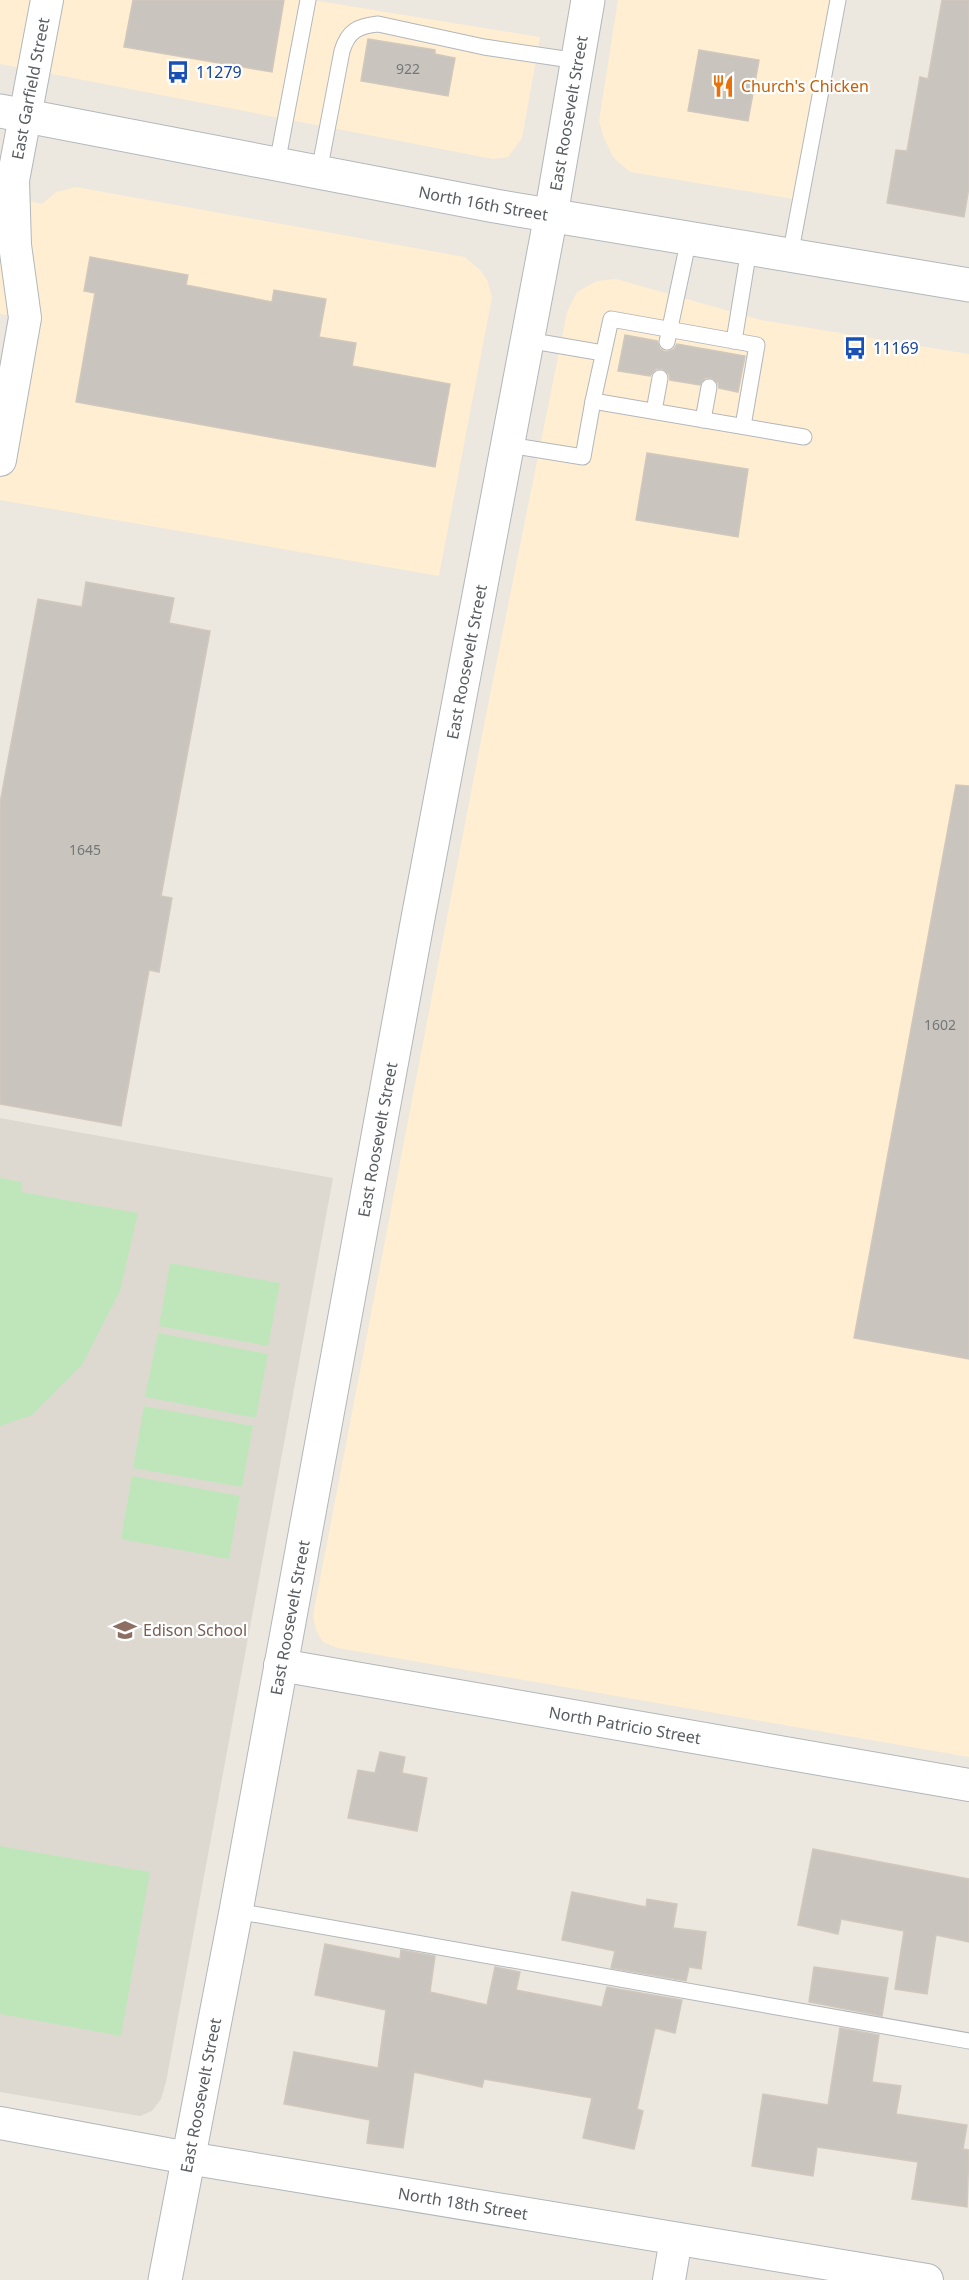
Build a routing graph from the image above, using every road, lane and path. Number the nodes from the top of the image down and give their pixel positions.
1 (46, 0) edge
2 (308, 0) edge
3 (588, 0) edge
4 (838, 0) edge
5 (578, 61) junction
6 (13, 114) edge
7 (277, 164) junction
8 (319, 172) junction
9 (551, 215) junction
10 (7, 219) edge
11 (689, 238) junction
12 (748, 249) junction
13 (790, 256) junction
14 (969, 285) edge
15 (668, 336) junction
16 (527, 339) junction
17 (734, 341) junction
18 (603, 352) junction
19 (660, 378) dead end
20 (709, 387) dead end
21 (593, 401) junction
22 (654, 411) junction
23 (703, 420) junction
24 (743, 426) junction
25 (804, 437) dead end
26 (508, 445) junction
27 (0, 460) edge
28 (280, 1665) junction
29 (969, 1785) edge
30 (236, 1911) junction
31 (969, 2041) edge
32 (0, 2123) edge
33 (188, 2158) junction
34 (676, 2238) junction
35 (165, 2280) edge
36 (669, 2280) edge
37 (927, 2280) edge

1 - 6 street, East Garfield Street
2 - 7 lane
3 - 5 street, East Roosevelt Street
4 - 13 lane
5 - 8 lane
5 - 9 street, East Roosevelt Street
6 - 7 street, North 16th Street
6 - 10 street, East Garfield Street
7 - 8 street, North 16th Street
8 - 9 street, North 16th Street
9 - 11 street, North 16th Street
9 - 16 street, East Roosevelt Street
10 - 27 street, East Garfield Street
11 - 12 street, North 16th Street
11 - 15 lane
12 - 13 street, North 16th Street
12 - 17 lane
13 - 14 street, North 16th Street
15 - 17 lane
15 - 18 lane
16 - 18 lane
16 - 26 street, East Roosevelt Street
17 - 24 lane
18 - 21 lane
19 - 22 lane
20 - 23 lane
21 - 22 lane
21 - 26 lane
22 - 23 lane
23 - 24 lane
24 - 25 lane
26 - 28 street, East Roosevelt Street
28 - 29 street, North Patricio Street
28 - 30 street, East Roosevelt Street
30 - 31 lane
30 - 33 street, East Roosevelt Street
32 - 33 street, North 18th Street
33 - 34 street, North 18th Street
33 - 35 street, East Roosevelt Street
34 - 36 street
34 - 37 street, North 18th Street

